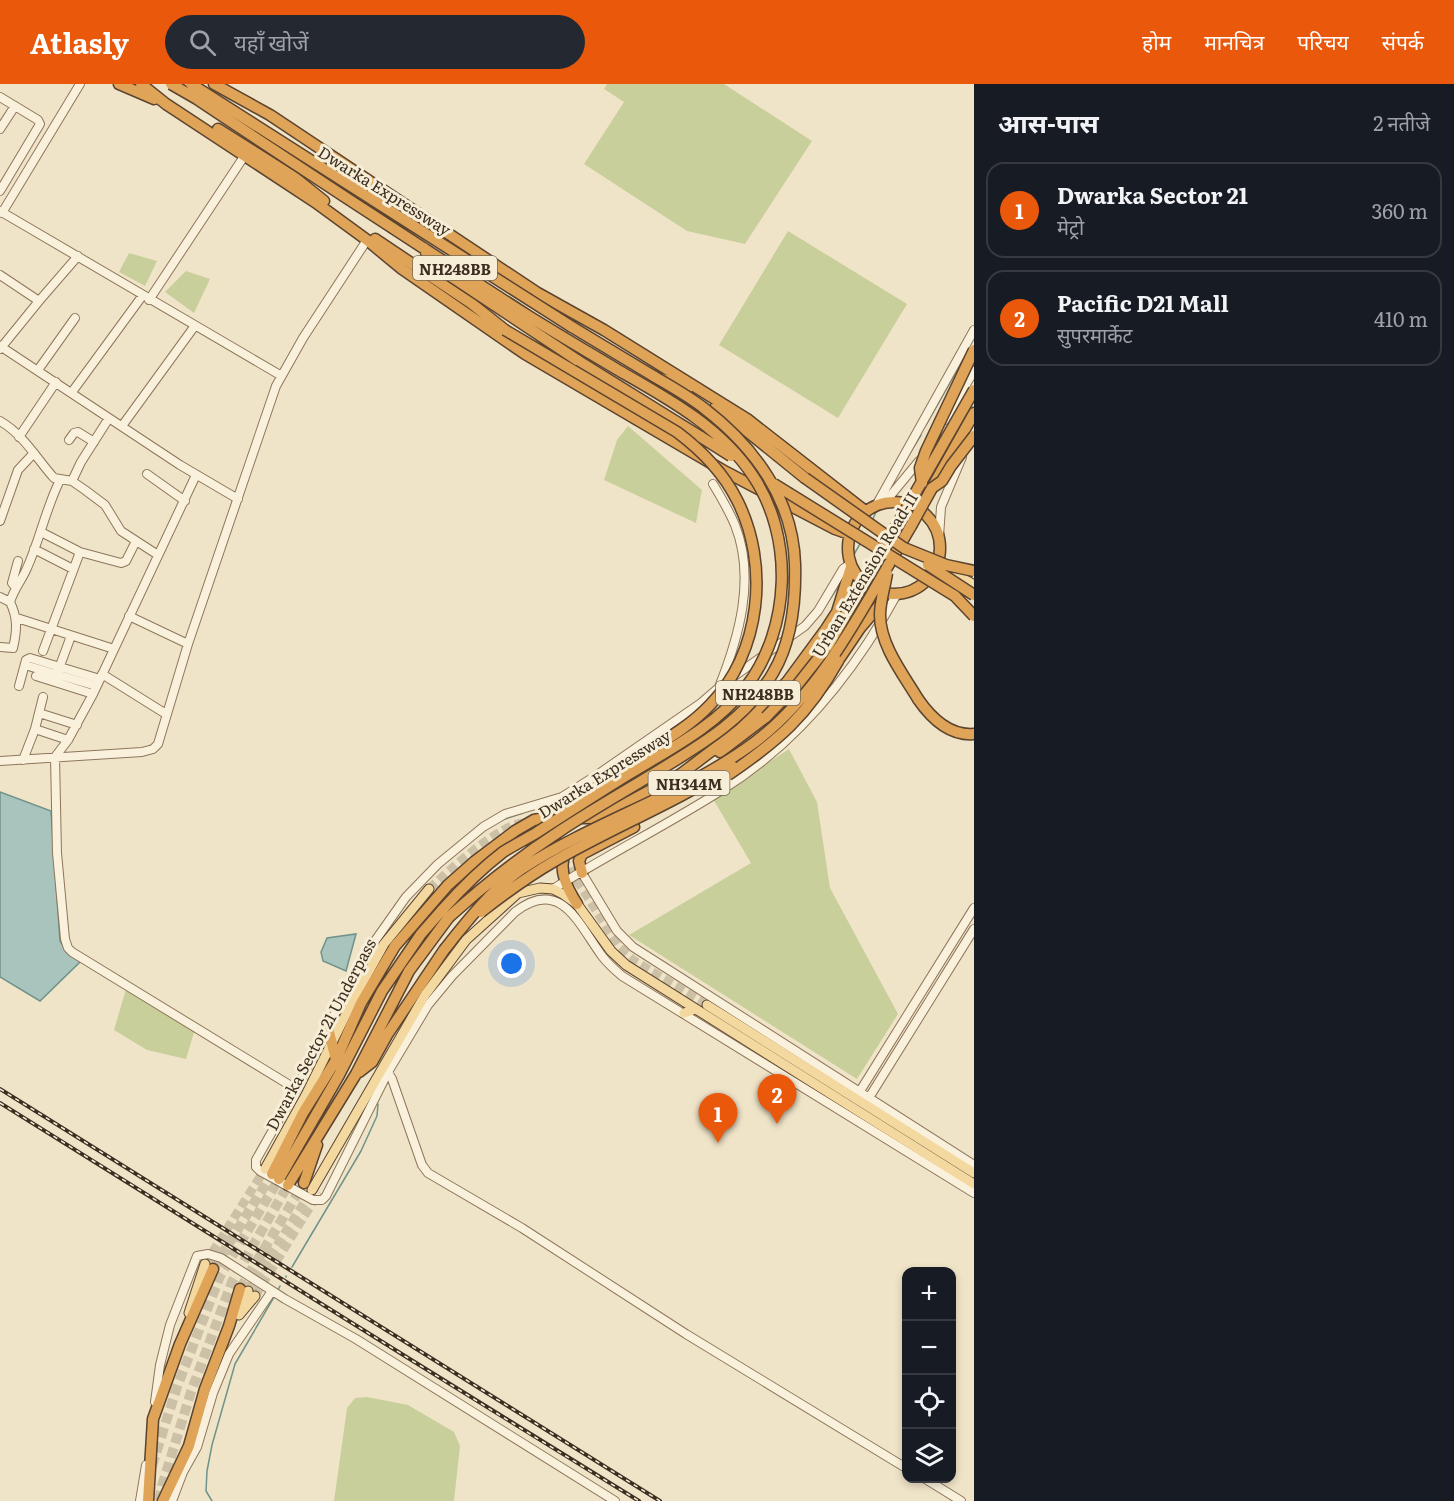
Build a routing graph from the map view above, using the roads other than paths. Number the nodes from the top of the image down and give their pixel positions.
1 (80, 84) edge
2 (119, 84) edge
3 (141, 84) edge
4 (171, 84) edge
5 (191, 84) edge
6 (214, 84) edge
7 (228, 84) edge
8 (0, 97) edge
9 (166, 104) junction
10 (15, 106) junction
11 (230, 108) junction
12 (177, 111) junction
13 (270, 115) junction
14 (0, 129) edge
15 (245, 155) junction
16 (0, 191) edge
17 (1, 212) edge
18 (367, 240) junction
19 (423, 247) junction
20 (78, 256) junction
21 (0, 275) edge
22 (146, 298) junction
23 (39, 301) junction
24 (75, 318) dead end
25 (194, 327) junction
26 (974, 330) edge
27 (1, 347) edge
28 (974, 350) edge
29 (38, 370) junction
30 (974, 371) edge
31 (280, 375) junction
32 (655, 377) junction
33 (56, 382) junction
34 (974, 390) edge
35 (72, 392) junction
36 (974, 413) edge
37 (109, 418) junction
38 (0, 421) edge
39 (122, 426) junction
40 (974, 431) edge
41 (974, 436) edge
42 (19, 437) junction
43 (69, 440) dead end
44 (94, 442) junction
45 (33, 453) junction
46 (147, 474) dead end
47 (196, 475) junction
48 (60, 480) junction
49 (72, 481) junction
50 (713, 484) dead end
51 (927, 486) junction
52 (238, 499) junction
53 (185, 501) junction
54 (882, 502) junction
55 (865, 511) junction
56 (0, 520) edge
57 (40, 532) junction
58 (849, 534) junction
59 (939, 537) junction
60 (136, 541) junction
61 (904, 548) junction
62 (34, 549) junction
63 (80, 552) junction
64 (158, 555) junction
65 (18, 561) dead end
66 (938, 563) junction
67 (889, 564) junction
68 (851, 566) junction
69 (73, 569) junction
70 (974, 571) edge
71 (925, 582) junction
72 (974, 585) edge
73 (16, 588) junction
74 (893, 594) junction
75 (974, 595) edge
76 (955, 596) junction
77 (0, 597) edge
78 (10, 602) junction
79 (974, 608) edge
80 (974, 615) edge
81 (129, 616) junction
82 (17, 618) junction
83 (854, 625) junction
84 (50, 629) junction
85 (71, 636) junction
86 (188, 644) junction
87 (0, 647) edge
88 (114, 649) junction
89 (43, 651) dead end
90 (57, 674) junction
91 (36, 676) dead end
92 (98, 683) junction
93 (19, 686) dead end
94 (719, 687) junction
95 (43, 697) dead end
96 (39, 713) junction
97 (166, 714) junction
98 (77, 725) junction
99 (36, 729) junction
100 (974, 734) edge
101 (68, 740) junction
102 (55, 757) junction
103 (23, 759) junction
104 (0, 761) edge
105 (681, 774) junction
106 (619, 780) junction
107 (598, 818) junction
108 (579, 843) junction
109 (582, 873) junction
110 (564, 882) junction
111 (429, 889) tunnel mouth
112 (554, 889) junction
113 (577, 904) junction
114 (974, 909) edge
115 (446, 913) junction
116 (974, 929) edge
117 (708, 1005) tunnel mouth
118 (696, 1009) junction
119 (684, 1013) junction
120 (328, 1028) junction
121 (332, 1044) junction
122 (336, 1060) junction
123 (388, 1072) junction
124 (356, 1074) junction
125 (339, 1075) junction
126 (378, 1081) junction
127 (296, 1089) junction
128 (856, 1099) junction
129 (864, 1104) junction
130 (307, 1117) junction
131 (322, 1128) junction
132 (974, 1165) edge
133 (974, 1173) edge
134 (276, 1177) junction
135 (974, 1184) edge
136 (312, 1188) joint
137 (974, 1194) edge
138 (209, 1266) tunnel mouth
139 (272, 1291) junction
140 (248, 1292) joint
141 (229, 1326) junction
142 (153, 1419) junction
143 (902, 1466) edge
144 (931, 1483) edge
145 (167, 1499) edge
146 (140, 1501) edge
147 (148, 1501) edge
148 (615, 1501) edge
149 (961, 1501) edge

1 - 17 street
2 - 9 highway
3 - 9 highway
4 - 19 highway, Dwarka Expressway / NH248BB, bridge
5 - 11 highway, Dwarka Expressway / NH248BB, bridge
6 - 11 highway
6 - 13 highway
7 - 13 highway
8 - 10 street
9 - 12 highway
10 - 14 street
10 - 16 street
11 - 32 highway, Dwarka Expressway / NH248BB, bridge
12 - 15 highway
12 - 106 highway, bridge
13 - 55 highway
15 - 18 highway
15 - 22 street
17 - 20 street
18 - 31 street
18 - 58 highway
19 - 76 highway, Dwarka Expressway, bridge
19 - 106 highway, Dwarka Expressway / NH248BB, bridge
20 - 22 street
20 - 23 street
21 - 23 street
22 - 25 street
22 - 35 street
23 - 27 street
24 - 29 street
25 - 31 street
25 - 39 street
26 - 54 street
27 - 29 street
28 - 51 highway, bridge
29 - 33 street
30 - 54 street
31 - 52 street
32 - 61 highway, Dwarka Expressway, bridge
32 - 115 highway, Dwarka Expressway / NH248BB, bridge
33 - 35 street
33 - 42 street
34 - 51 highway, Urban Extension Road-II / NH344M, bridge
35 - 37 street
36 - 51 highway, Urban Extension Road-II / NH344M
37 - 39 street
37 - 44 street
38 - 42 street
39 - 47 street
40 - 59 street
41 - 51 highway, bridge
42 - 45 street
43 - 44 street
44 - 49 street
45 - 48 street
45 - 56 street
46 - 53 street
47 - 52 street
47 - 53 street
48 - 49 street
48 - 57 street
49 - 60 street
50 - 94 street
51 - 67 highway, Urban Extension Road-II / NH344M, bridge
51 - 105 highway, Urban Extension Road-II / NH344M, bridge
52 - 86 street
53 - 64 street
54 - 55 highway
54 - 59 highway
55 - 58 highway
57 - 62 street
57 - 63 street
58 - 68 highway
59 - 66 highway
60 - 63 street
60 - 64 street
61 - 70 highway, bridge
61 - 75 highway, Dwarka Expressway, bridge
62 - 69 street
62 - 73 street
63 - 69 street
64 - 81 street
65 - 73 street
66 - 71 highway
66 - 72 main road
67 - 83 highway, Urban Extension Road-II / NH344M, bridge
67 - 100 highway, bridge
68 - 74 highway
68 - 94 street
68 - 105 highway
69 - 84 street
71 - 74 highway
71 - 80 main road
73 - 78 street
74 - 108 highway, bridge
74 - 109 street
76 - 79 highway, Dwarka Expressway, bridge
76 - 80 highway, bridge
77 - 78 street
78 - 82 street
81 - 86 street
81 - 88 street
82 - 84 street
82 - 87 street
83 - 108 highway, Urban Extension Road-II / NH344M, bridge
83 - 108 highway, bridge
84 - 85 street
84 - 89 street
85 - 88 street
85 - 90 street
86 - 97 street
88 - 92 street
90 - 91 street
90 - 92 street
90 - 92 street
90 - 93 street
92 - 97 street
92 - 98 street
94 - 120 street
95 - 96 street
96 - 98 street
96 - 99 street
97 - 102 street
98 - 101 street
99 - 101 street
99 - 103 street
101 - 102 street
102 - 103 street
102 - 127 street
103 - 104 street
105 - 107 highway
106 - 115 highway, Dwarka Expressway / NH248BB, bridge
107 - 108 highway
107 - 122 highway
108 - 109 highway
108 - 110 highway
108 - 124 highway, Urban Extension Road-II / NH344M, bridge
109 - 110 street
109 - 128 street
110 - 112 street
110 - 113 highway
111 - 121 main road, Dwarka Sector 21 Underpass
112 - 113 main road
112 - 126 main road
113 - 118 main road
114 - 128 street
115 - 124 highway, Dwarka Expressway / NH248BB
115 - 125 highway, Dwarka Expressway / NH248BB
116 - 129 street
117 - 128 main road
118 - 119 main road
118 - 128 main road
119 - 123 street
119 - 137 street
120 - 121 highway
120 - 127 street
121 - 122 highway
121 - 134 main road, Dwarka Sector 21 Underpass
122 - 125 highway
122 - 130 highway
123 - 126 street
123 - 143 street
124 - 131 highway, NH248BB
125 - 130 highway, NH248BB
126 - 127 street
126 - 136 main road
128 - 129 main road
129 - 132 street
129 - 133 main road
129 - 135 main road
130 - 134 highway, NH248BB
131 - 134 highway, NH248BB
131 - 136 highway
138 - 142 highway
139 - 142 street
139 - 145 street
139 - 148 street
140 - 141 highway
140 - 141 main road
141 - 145 highway
142 - 146 street
142 - 147 highway
144 - 149 street

